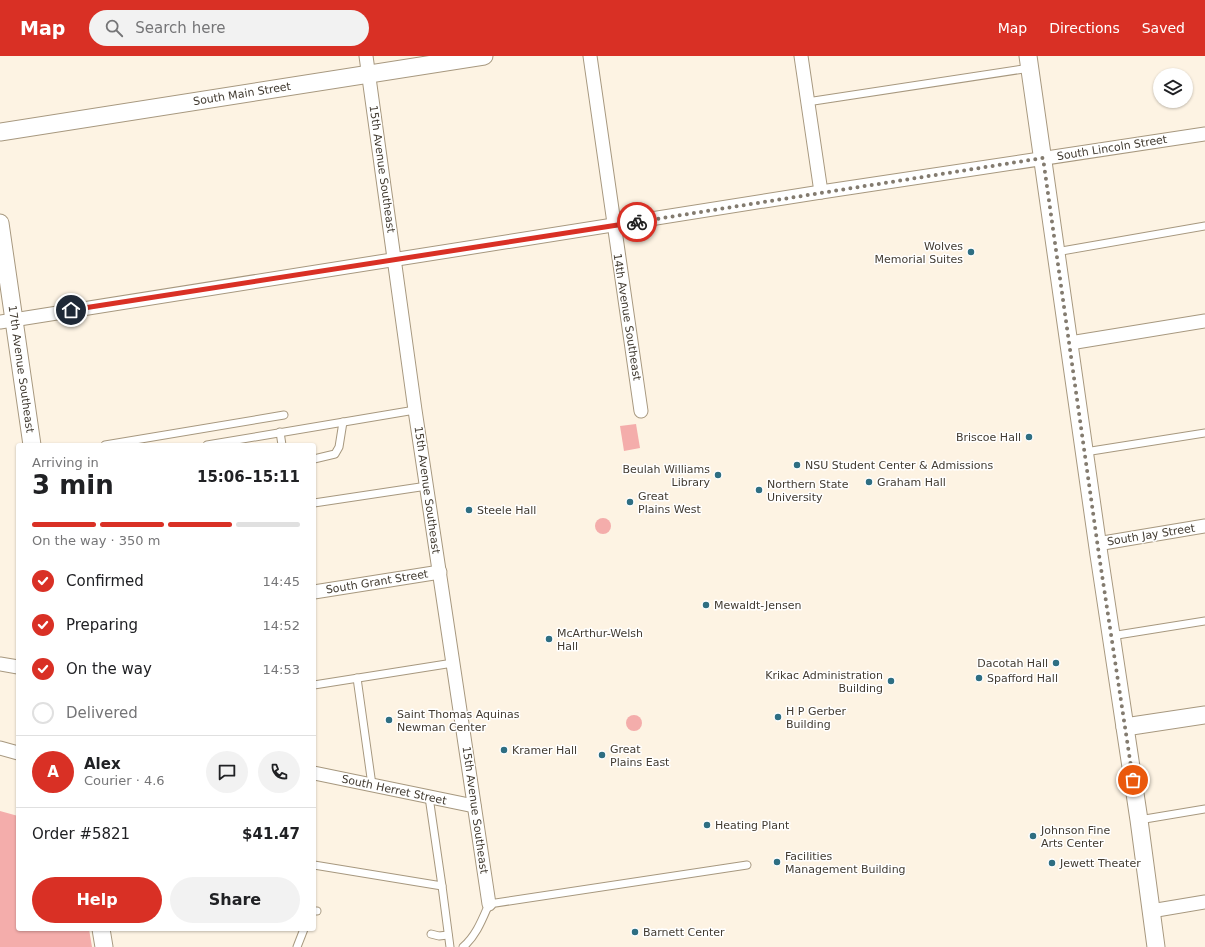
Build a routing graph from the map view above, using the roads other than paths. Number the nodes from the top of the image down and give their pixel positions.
1 (366, 56) edge
2 (484, 56) edge
3 (590, 56) edge
4 (801, 56) edge
5 (1029, 62) edge
6 (368, 75) junction
7 (807, 102) junction
8 (0, 132) edge
9 (1205, 134) edge
10 (1043, 158) junction
11 (821, 192) junction
12 (0, 223) edge
13 (614, 225) junction
14 (1205, 226) edge
15 (1056, 252) junction
16 (394, 260) junction
17 (7, 321) edge
18 (1205, 321) edge
19 (1070, 343) junction
20 (415, 410) junction
21 (642, 411) dead end
22 (284, 415) dead end
23 (343, 422) junction
24 (280, 432) junction
25 (1205, 433) edge
26 (32, 443) edge
27 (117, 443) edge
28 (217, 443) edge
29 (282, 443) edge
30 (1085, 452) junction
31 (316, 459) edge
32 (427, 486) junction
33 (316, 503) edge
34 (1205, 526) edge
35 (1098, 544) junction
36 (440, 572) junction
37 (316, 592) edge
38 (1205, 621) edge
39 (1111, 636) junction
40 (453, 663) junction
41 (0, 664) edge
42 (16, 667) edge
43 (356, 678) junction
44 (316, 685) edge
45 (1205, 715) edge
46 (1125, 728) junction
47 (0, 748) edge
48 (16, 752) edge
49 (316, 773) edge
50 (372, 785) junction
51 (429, 797) junction
52 (474, 806) junction
53 (1205, 809) edge
54 (1139, 820) junction
55 (316, 865) edge
56 (747, 865) dead end
57 (442, 886) junction
58 (1205, 902) edge
59 (489, 904) junction
60 (1151, 911) junction
61 (101, 931) edge
62 (303, 931) edge
63 (431, 934) dead end
64 (448, 935) junction
65 (104, 947) edge
66 (297, 947) edge
67 (450, 947) edge
68 (463, 947) edge
69 (1156, 947) edge

1 - 6 street, 15th Avenue Southeast
2 - 6 street, South Main Street
3 - 13 street, 14th Avenue Southeast
4 - 7 street
5 - 7 lane
5 - 10 street
6 - 8 street, South Main Street
6 - 16 street, 15th Avenue Southeast
7 - 11 street
9 - 10 street, South Lincoln Street
10 - 11 street, South Lincoln Street
10 - 15 street
11 - 13 street, South Lincoln Street
12 - 17 street, 17th Avenue Southeast
13 - 16 street, South Lincoln Street
13 - 21 street, 14th Avenue Southeast
14 - 15 lane
15 - 19 street
16 - 17 street, South Lincoln Street
16 - 20 street, 15th Avenue Southeast
17 - 26 street, 17th Avenue Southeast
18 - 19 street
19 - 30 street
20 - 23 lane
20 - 32 street, 15th Avenue Southeast
22 - 27 lane
23 - 24 lane
23 - 31 lane
24 - 28 lane
24 - 29 lane
25 - 30 lane
30 - 35 street
32 - 33 lane
32 - 36 street, 15th Avenue Southeast
34 - 35 street, South Jay Street
35 - 39 street
36 - 37 street, South Grant Street
36 - 40 street, 15th Avenue Southeast
38 - 39 lane
39 - 46 street
40 - 43 lane
40 - 52 street, 15th Avenue Southeast
41 - 42 street
43 - 44 lane
43 - 50 lane
45 - 46 street
46 - 54 street
47 - 48 street
49 - 50 street, South Herret Street
50 - 51 street, South Herret Street
51 - 52 street, South Herret Street
51 - 57 lane
52 - 59 street, 15th Avenue Southeast
53 - 54 lane
54 - 60 street
55 - 57 lane
56 - 59 lane
57 - 64 lane
58 - 60 street
59 - 68 lane
60 - 69 street
61 - 65 street
62 - 66 lane
63 - 64 lane
64 - 67 lane

